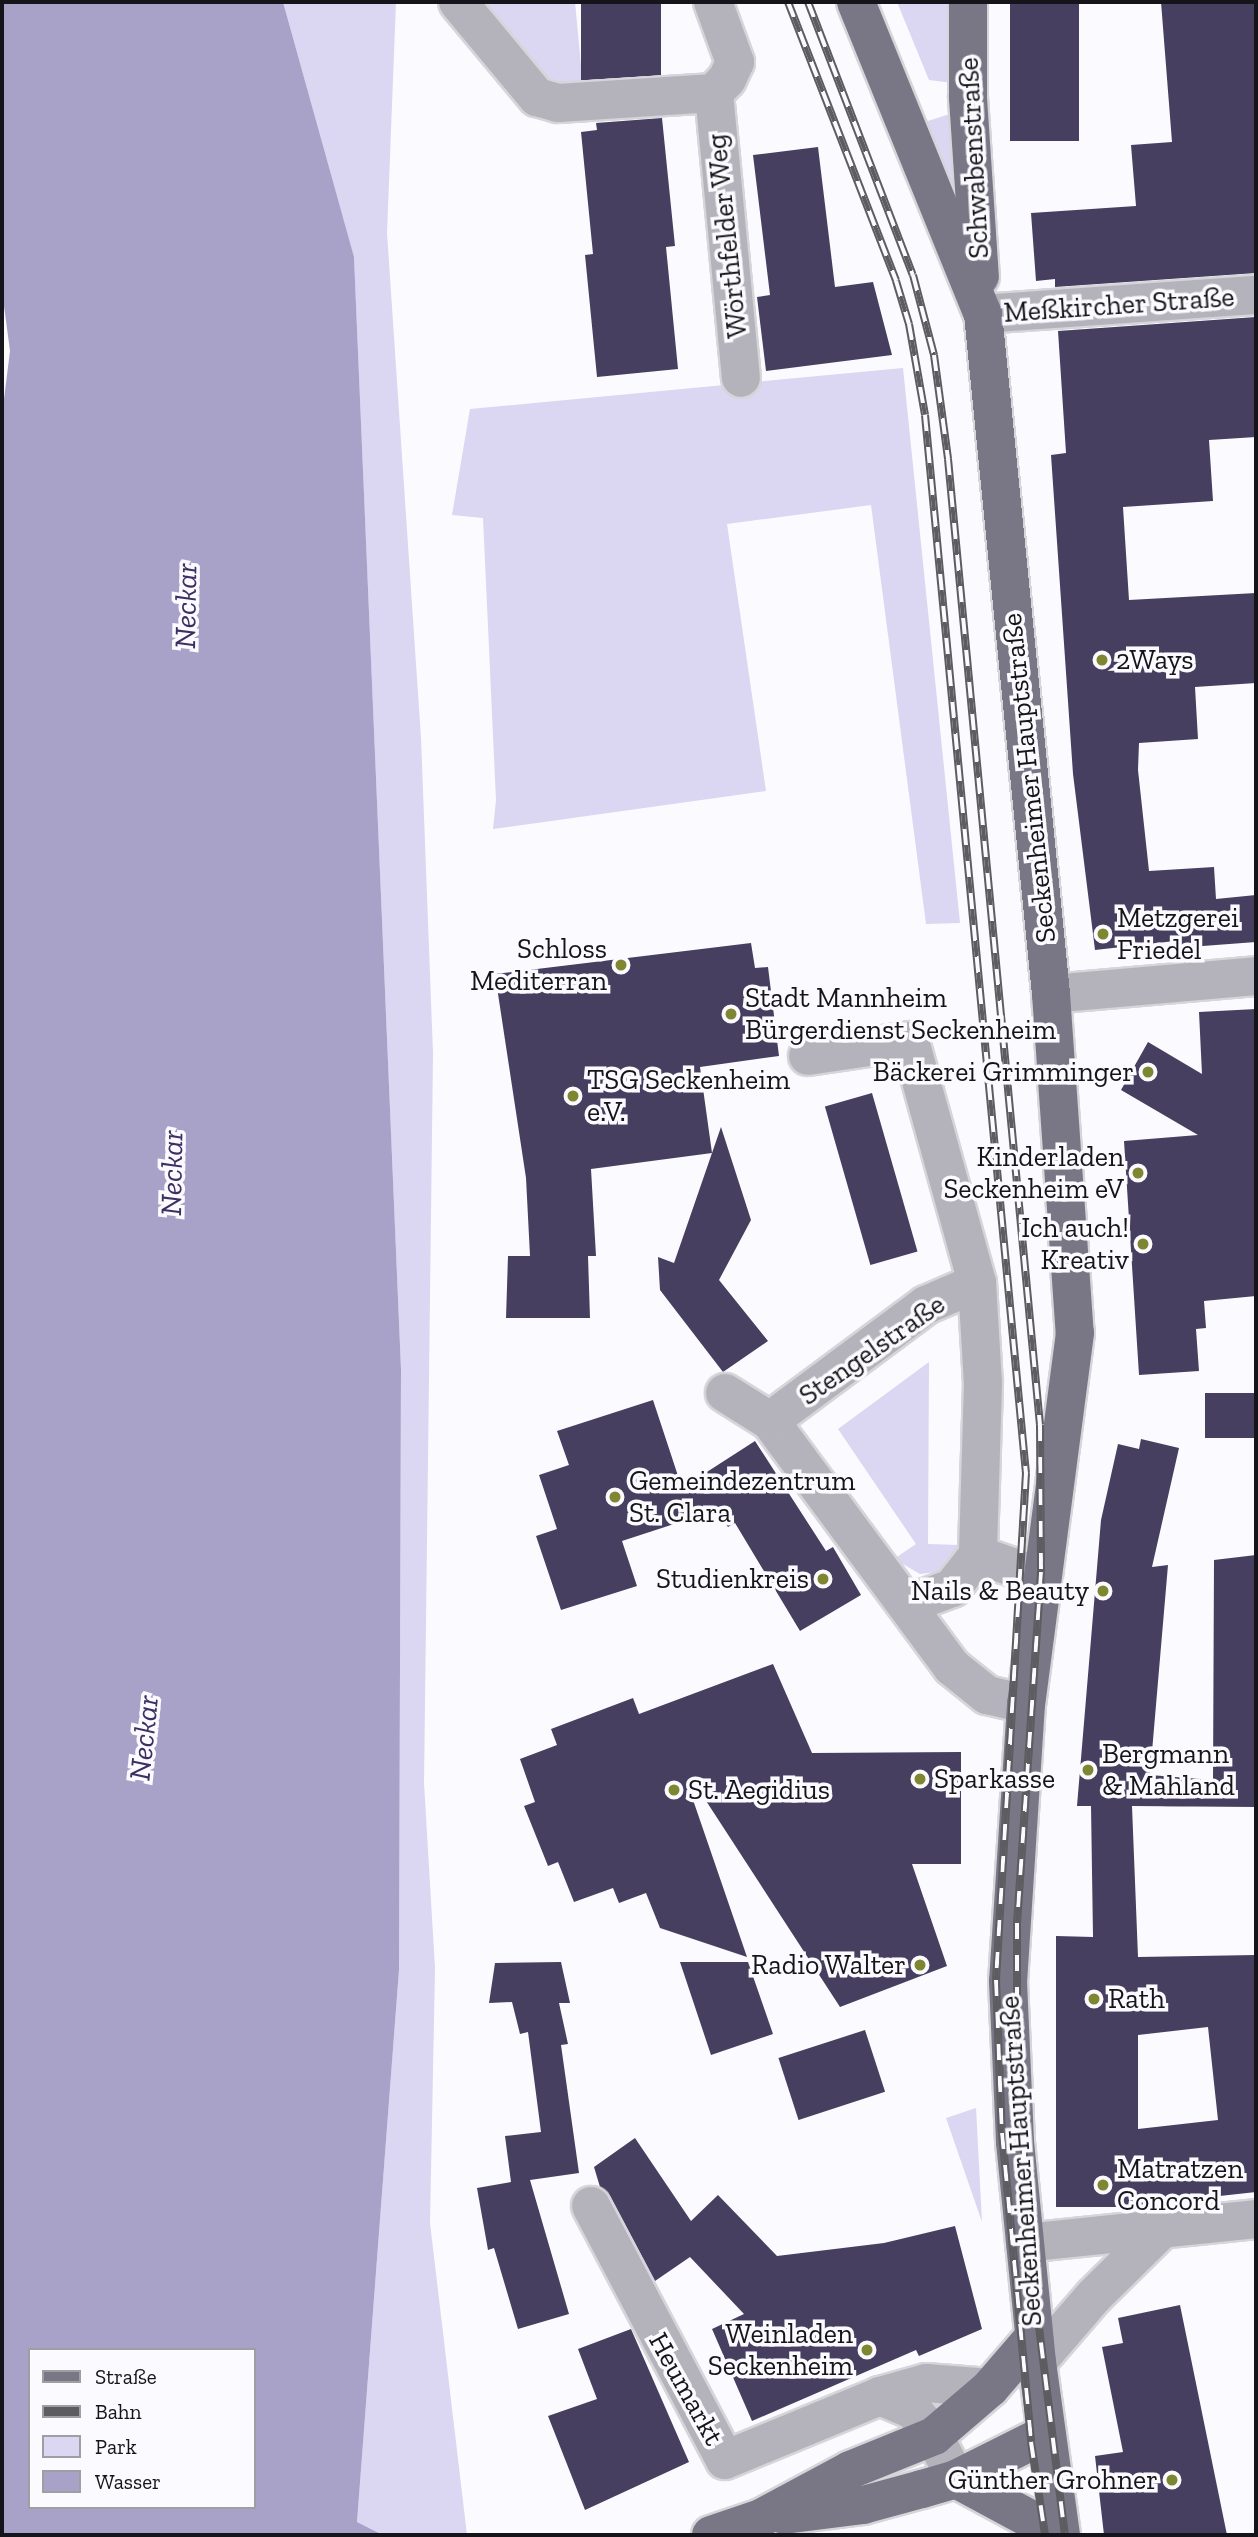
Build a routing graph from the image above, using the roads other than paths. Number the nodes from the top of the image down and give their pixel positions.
1 (458, 2) edge
2 (713, 2) edge
3 (856, 2) edge
4 (968, 2) edge
5 (714, 93) junction
6 (1256, 295) edge
7 (983, 314) junction
8 (741, 378) dead end
9 (1256, 976) edge
10 (1051, 994) junction
11 (808, 1056) dead end
12 (977, 1283) junction
13 (725, 1393) dead end
14 (769, 1421) junction
15 (978, 1555) junction
16 (1040, 1577) junction
17 (909, 1604) junction
18 (1026, 1704) junction
19 (591, 2206) dead end
20 (1256, 2219) edge
21 (1159, 2232) junction
22 (1025, 2243) junction
23 (1036, 2349) junction
24 (990, 2388) junction
25 (880, 2396) junction
26 (1046, 2434) junction
27 (934, 2436) junction
28 (956, 2479) junction
29 (761, 2518) junction
30 (711, 2535) edge
31 (1061, 2535) edge

1 - 5 street, Wörthfelder Weg
2 - 5 street, Wörthfelder Weg
3 - 7 main road, Seckenheimer Hauptstraße
4 - 7 main road, Schwabenstraße
5 - 8 street, Wörthfelder Weg
6 - 7 street, Meßkircher Straße
7 - 10 main road, Seckenheimer Hauptstraße
9 - 10 street
10 - 16 main road, Seckenheimer Hauptstraße
11 - 12 street
12 - 14 street, Stengelstraße
12 - 15 street
13 - 14 street, Stengelstraße
14 - 17 street, Stengelstraße
15 - 16 street
15 - 17 street
16 - 18 main road, Seckenheimer Hauptstraße
17 - 18 street, Stengelstraße
18 - 22 main road, Seckenheimer Hauptstraße
19 - 25 street, Heumarkt
20 - 21 street
21 - 22 street
21 - 23 street
22 - 23 main road, Seckenheimer Hauptstraße
23 - 24 main road
23 - 26 main road, Seckenheimer Hauptstraße
24 - 25 street, Heumarkt
24 - 27 main road
25 - 27 street
26 - 28 main road
26 - 31 main road, Seckenheimer Hauptstraße
27 - 28 street
27 - 29 main road
28 - 29 main road
28 - 31 main road
29 - 30 main road

